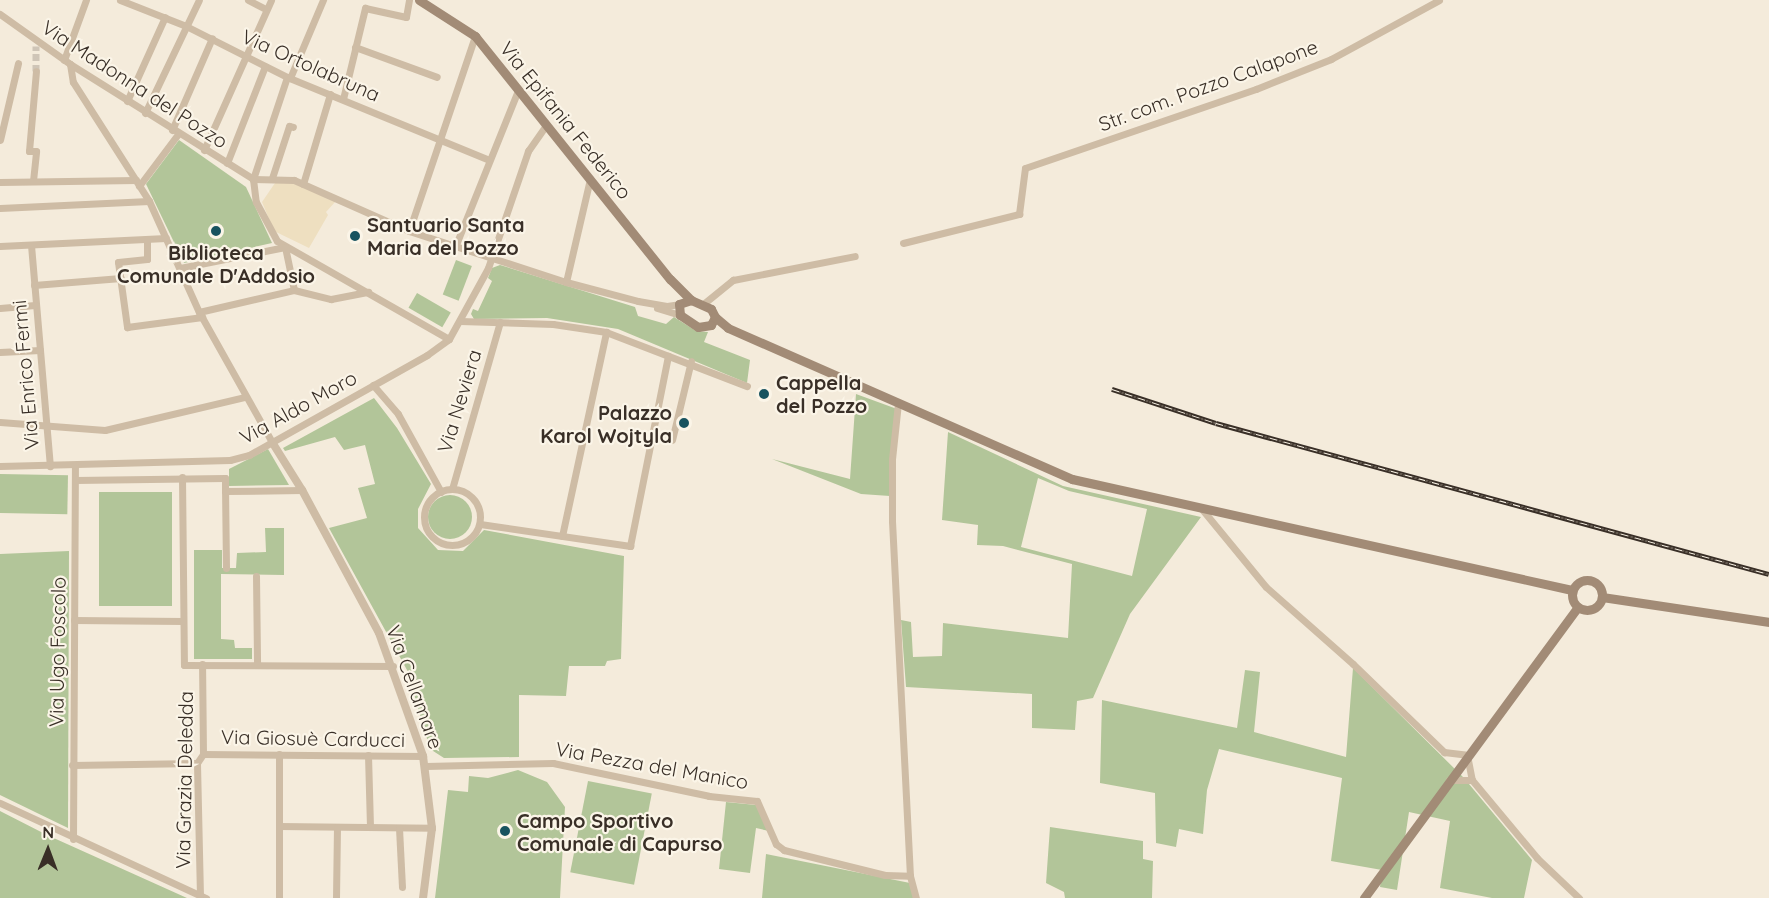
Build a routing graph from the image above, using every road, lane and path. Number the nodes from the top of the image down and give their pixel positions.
1 (86, 0) edge
2 (120, 0) edge
3 (199, 0) edge
4 (248, 0) edge
5 (271, 0) edge
6 (323, 0) edge
7 (409, 0) edge
8 (419, 0) edge
9 (1439, 0) edge
10 (266, 9) junction
11 (0, 14) edge
12 (165, 18) junction
13 (186, 26) junction
14 (475, 36) junction
15 (212, 38) junction
16 (355, 47) junction
17 (244, 54) junction
18 (67, 62) junction
19 (18, 63) dead end
20 (265, 66) junction
21 (36, 71) tunnel mouth
22 (288, 77) junction
23 (437, 77) dead end
24 (518, 90) junction
25 (330, 94) junction
26 (343, 99) junction
27 (127, 101) junction
28 (146, 113) junction
29 (546, 124) junction
30 (293, 127) dead end
31 (175, 132) junction
32 (0, 140) edge
33 (441, 141) junction
34 (204, 150) junction
35 (489, 160) junction
36 (226, 163) junction
37 (272, 178) junction
38 (590, 178) junction
39 (253, 179) junction
40 (33, 181) junction
41 (0, 182) edge
42 (137, 183) junction
43 (303, 184) junction
44 (149, 201) junction
45 (0, 208) edge
46 (409, 231) junction
47 (166, 238) junction
48 (147, 239) junction
49 (903, 243) dead end
50 (30, 245) junction
51 (0, 246) edge
52 (285, 247) junction
53 (455, 247) junction
54 (855, 256) dead end
55 (493, 259) junction
56 (180, 268) junction
57 (121, 278) junction
58 (670, 279) junction
59 (566, 282) junction
60 (34, 285) junction
61 (294, 290) junction
62 (722, 290) junction
63 (368, 292) junction
64 (691, 300) junction
65 (638, 301) junction
66 (679, 304) junction
67 (35, 305) junction
68 (702, 305) junction
69 (0, 308) edge
70 (201, 314) junction
71 (680, 315) junction
72 (715, 315) junction
73 (460, 321) junction
74 (500, 322) junction
75 (709, 327) junction
76 (606, 332) junction
77 (449, 339) junction
78 (767, 345) junction
79 (40, 350) junction
80 (0, 352) edge
81 (668, 356) junction
82 (691, 362) junction
83 (373, 385) junction
84 (747, 386) dead end
85 (245, 397) junction
86 (898, 403) junction
87 (0, 422) edge
88 (47, 425) junction
89 (672, 440) dead end
90 (272, 442) junction
91 (0, 466) edge
92 (50, 466) junction
93 (75, 466) junction
94 (182, 477) junction
95 (75, 480) junction
96 (452, 489) junction
97 (302, 490) junction
98 (225, 491) junction
99 (441, 492) junction
100 (1201, 508) junction
101 (480, 524) junction
102 (562, 536) junction
103 (226, 568) dead end
104 (256, 576) dead end
105 (1572, 590) junction
106 (1602, 597) junction
107 (1578, 608) junction
108 (74, 620) junction
109 (183, 621) junction
110 (1769, 622) edge
111 (202, 664) junction
112 (257, 664) junction
113 (393, 666) junction
114 (203, 754) junction
115 (279, 754) junction
116 (368, 755) junction
117 (1467, 755) junction
118 (423, 756) junction
119 (197, 764) junction
120 (72, 765) junction
121 (426, 766) junction
122 (1449, 780) junction
123 (1472, 780) junction
124 (0, 803) edge
125 (279, 826) junction
126 (337, 827) junction
127 (370, 827) junction
128 (399, 828) junction
129 (432, 828) junction
130 (73, 838) junction
131 (910, 876) junction
132 (402, 887) dead end
133 (203, 897) edge
134 (279, 898) edge
135 (336, 898) edge
136 (423, 898) edge
137 (916, 898) edge
138 (1364, 898) edge
139 (1579, 898) edge

1 - 18 street
2 - 12 street, Via Ortolabruna
3 - 13 street
4 - 10 street
5 - 10 street
6 - 22 street
7 - 16 street
8 - 14 main road, Via Epifania Federico
9 - 49 street, Str. com. Pozzo Calapone
10 - 17 street
11 - 18 street, Via Madonna del Pozzo
12 - 13 street, Via Ortolabruna
12 - 27 street
13 - 15 street, Via Ortolabruna
13 - 28 street
14 - 24 main road, Via Epifania Federico
14 - 33 street
15 - 17 street, Via Ortolabruna
15 - 31 street
16 - 23 street
16 - 26 street
17 - 20 street, Via Ortolabruna
17 - 34 street
18 - 27 street, Via Madonna del Pozzo
18 - 42 street
19 - 32 street
20 - 22 street, Via Ortolabruna
20 - 36 street
21 - 40 street
22 - 25 street, Via Ortolabruna
22 - 39 street
24 - 29 main road, Via Epifania Federico
24 - 35 street
25 - 26 street, Via Ortolabruna
25 - 43 street
26 - 33 street, Via Ortolabruna
27 - 28 street, Via Madonna del Pozzo
28 - 31 street, Via Madonna del Pozzo
29 - 38 main road, Via Epifania Federico
29 - 55 street, Via Aldo Moro
30 - 37 street
31 - 34 street, Via Madonna del Pozzo
31 - 42 street
33 - 35 street, Via Ortolabruna
33 - 46 street
34 - 36 street, Via Madonna del Pozzo
35 - 53 street
36 - 39 street, Via Madonna del Pozzo
37 - 39 street
37 - 43 street
38 - 58 main road, Via Epifania Federico
38 - 59 street
39 - 52 street
40 - 41 street
40 - 42 street
42 - 44 street
43 - 46 street
44 - 45 street
44 - 47 street
46 - 53 street
47 - 48 street
47 - 56 street
48 - 50 street
48 - 57 street
50 - 51 street
50 - 60 street, Via Enrico Fermi
52 - 56 street
52 - 61 street
52 - 63 street
53 - 55 street
54 - 62 street
55 - 59 street
55 - 73 street, Via Aldo Moro
56 - 70 street
57 - 60 street
57 - 70 street
58 - 64 main road, Via Epifania Federico
58 - 66 main road, Via Epifania Federico
59 - 65 street
60 - 67 street, Via Enrico Fermi
61 - 63 street
61 - 70 street
62 - 68 street
62 - 72 street
63 - 77 street
64 - 66 main road
64 - 68 main road
65 - 66 street
65 - 71 street
66 - 71 main road, Via Epifania Federico
67 - 69 street
67 - 79 street, Via Enrico Fermi
68 - 72 main road
70 - 85 street
71 - 75 main road
72 - 75 main road
72 - 78 main road
73 - 74 street
73 - 77 street, Via Aldo Moro
74 - 76 street
74 - 96 street, Via Neviera
75 - 78 main road
76 - 81 street
76 - 102 street
77 - 83 street, Via Aldo Moro
78 - 86 main road
79 - 80 street
79 - 88 street, Via Enrico Fermi
81 - 82 street
81 - 102 street
82 - 84 street
82 - 89 street
83 - 90 street, Via Aldo Moro
83 - 99 street
85 - 88 street
85 - 90 street
86 - 100 main road
86 - 131 street
87 - 88 street
88 - 92 street, Via Enrico Fermi
90 - 93 street, Via Aldo Moro
90 - 97 street, Via Cellamare
91 - 92 street, Via Aldo Moro
92 - 93 street, Via Aldo Moro
93 - 95 street, Via Ugo Foscolo
94 - 95 street
94 - 98 street
94 - 109 street
95 - 108 street, Via Ugo Foscolo
96 - 99 street
96 - 101 street
97 - 98 street
97 - 113 street, Via Cellamare
98 - 103 street
99 - 101 street
100 - 105 main road
100 - 117 street
101 - 102 street
104 - 112 street
105 - 106 main road
105 - 107 main road
106 - 107 main road
106 - 110 main road
107 - 117 main road
108 - 109 street
108 - 120 street, Via Ugo Foscolo
109 - 111 street
111 - 112 street
111 - 114 street, Via Grazia Deledda
112 - 113 street
113 - 118 street, Via Cellamare
114 - 115 street, Via Giosuè Carducci
114 - 119 street, Via Grazia Deledda
115 - 116 street, Via Giosuè Carducci
115 - 125 street
116 - 118 street, Via Giosuè Carducci
116 - 127 street
117 - 122 main road
117 - 123 street
118 - 121 street, Via Cellamare
119 - 120 street, Via Giosuè Carducci
119 - 133 street, Via Grazia Deledda
120 - 130 street, Via Ugo Foscolo
121 - 129 street, Via Cellamare
121 - 131 street, Via Pezza del Manico
122 - 123 street
122 - 138 main road
123 - 139 street
124 - 130 street
125 - 126 street
125 - 134 street
126 - 127 street
126 - 135 street
127 - 128 street
128 - 129 street
128 - 132 street
129 - 136 street, Via Cellamare
130 - 133 street
131 - 137 street

